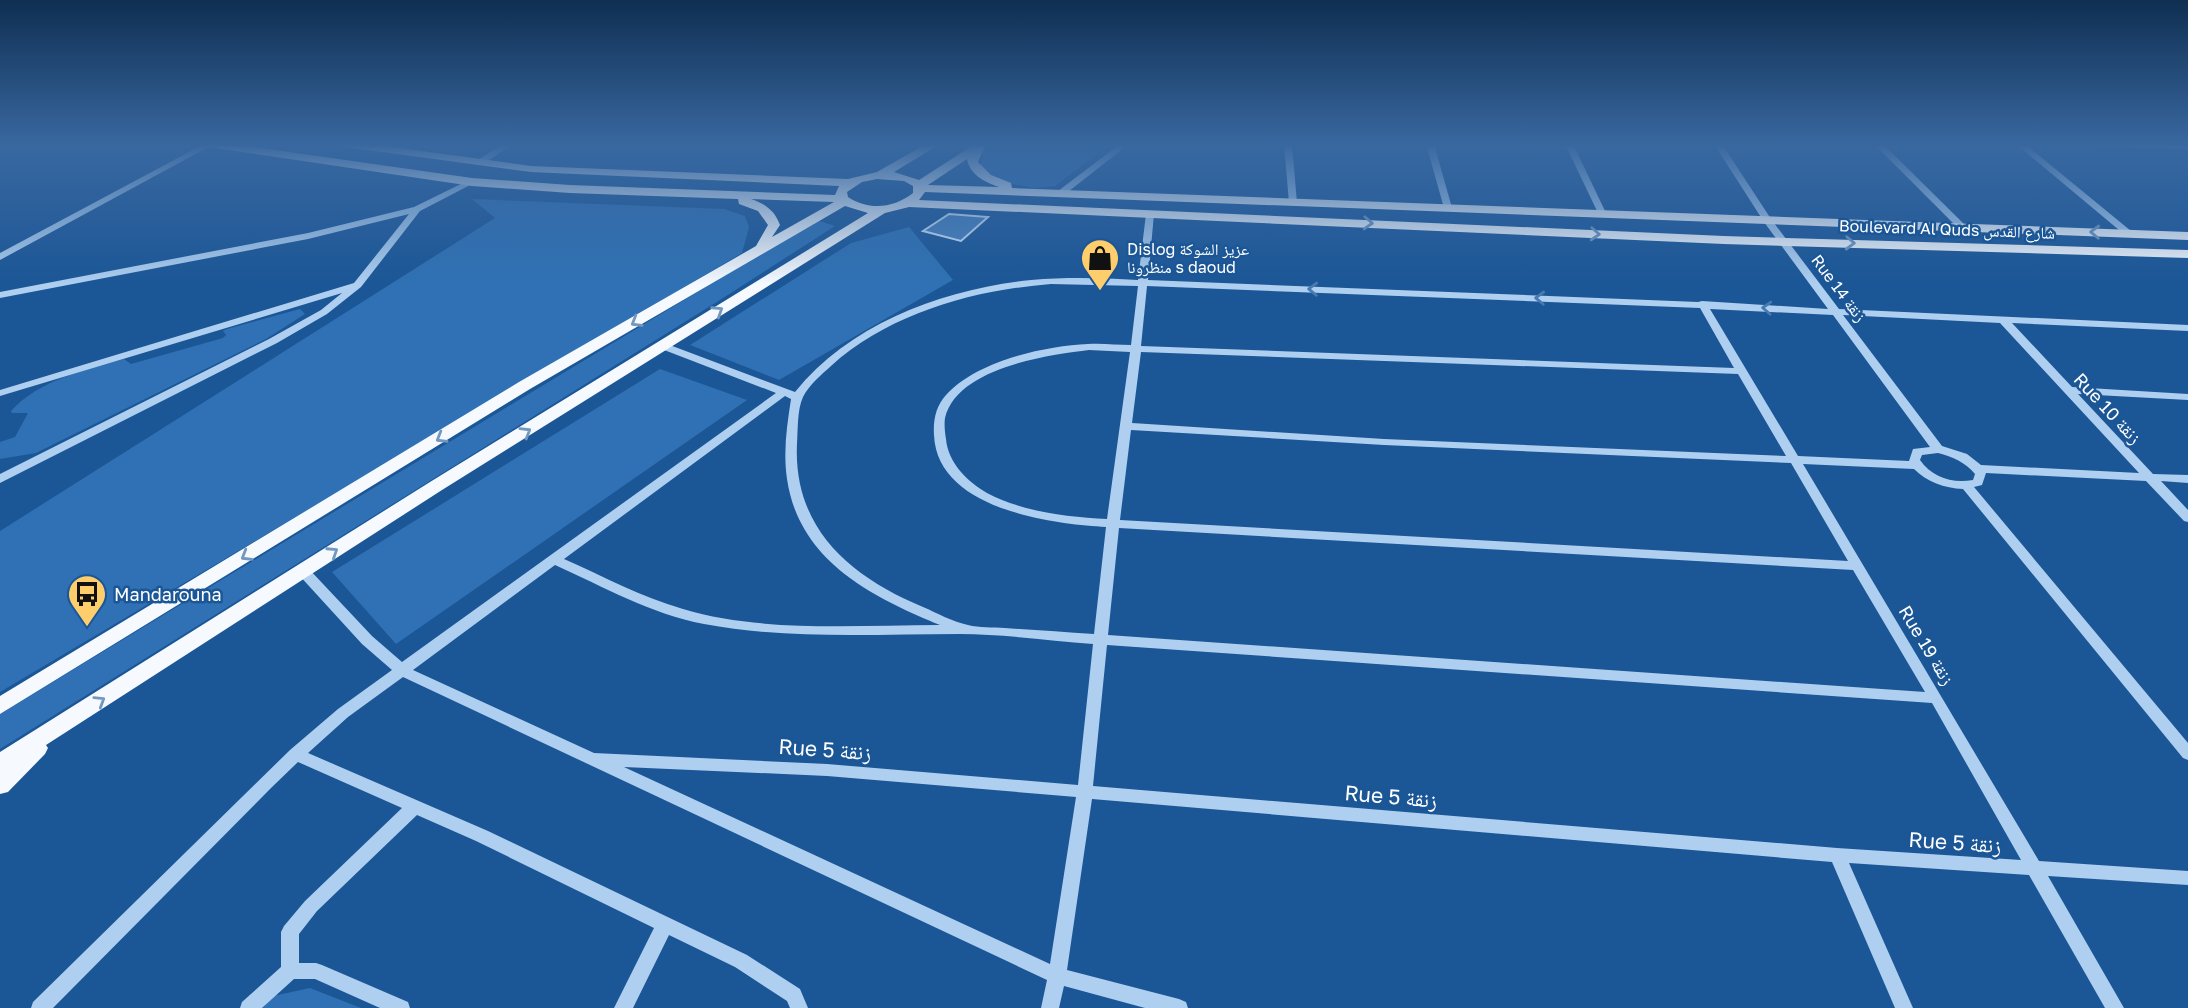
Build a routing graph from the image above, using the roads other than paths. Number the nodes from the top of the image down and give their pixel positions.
1 (123, 191) edge
2 (454, 191) edge
3 (604, 191) edge
4 (841, 191) edge
5 (919, 191) edge
6 (1031, 191) edge
7 (1064, 191) edge
8 (1292, 191) edge
9 (1443, 191) edge
10 (1591, 191) edge
11 (1748, 191) edge
12 (1926, 191) edge
13 (2077, 191) edge
14 (1061, 193) junction
15 (702, 194) junction
16 (843, 200) junction
17 (908, 203) junction
18 (1293, 203) junction
19 (1448, 208) junction
20 (417, 209) junction
21 (883, 209) junction
22 (1602, 213) junction
23 (1150, 214) junction
24 (1767, 220) junction
25 (1962, 227) junction
26 (2128, 233) junction
27 (2188, 236) edge
28 (1782, 241) junction
29 (753, 253) junction
30 (2188, 254) edge
31 (0, 257) edge
32 (1142, 283) junction
33 (358, 285) junction
34 (0, 295) edge
35 (1702, 304) junction
36 (1836, 312) junction
37 (2004, 321) junction
38 (2188, 328) edge
39 (663, 346) junction
40 (1136, 347) junction
41 (1742, 371) junction
42 (2067, 390) junction
43 (0, 393) edge
44 (790, 395) junction
45 (2188, 397) edge
46 (1127, 426) junction
47 (1938, 449) junction
48 (1797, 462) junction
49 (1916, 465) junction
50 (1978, 469) junction
51 (0, 478) edge
52 (2150, 478) junction
53 (2188, 479) edge
54 (1966, 485) junction
55 (2188, 518) edge
56 (1113, 523) junction
57 (555, 560) junction
58 (1856, 566) junction
59 (303, 571) junction
60 (965, 630) junction
61 (1102, 641) junction
62 (403, 671) junction
63 (1936, 698) junction
64 (0, 706) edge
65 (59, 726) junction
66 (295, 754) junction
67 (2188, 754) edge
68 (589, 759) junction
69 (0, 763) edge
70 (0, 785) edge
71 (1085, 790) junction
72 (415, 806) junction
73 (1836, 855) junction
74 (2032, 868) junction
75 (2188, 878) edge
76 (665, 925) junction
77 (290, 971) junction
78 (1057, 976) junction
79 (40, 1008) edge
80 (249, 1008) edge
81 (401, 1008) edge
82 (623, 1008) edge
83 (799, 1008) edge
84 (1050, 1008) edge
85 (1179, 1008) edge
86 (1904, 1008) edge
87 (2115, 1008) edge

1 - 31 street
2 - 20 street
3 - 15 main road
4 - 16 main road
5 - 17 main road
6 - 14 main road, Boulevard Al Quds شارع القدس
7 - 14 street
8 - 18 street
9 - 19 street
10 - 22 street
11 - 24 street, Rue 14 زنقة
12 - 25 street
13 - 26 street
14 - 18 main road, Boulevard Al Quds شارع القدس
15 - 16 main road
15 - 29 main road
16 - 21 main road
16 - 29 main road
17 - 21 main road, Boulevard Al Quds شارع القدس
17 - 23 main road, Boulevard Al Quds شارع القدس
18 - 19 main road, Boulevard Al Quds شارع القدس
19 - 22 main road, Boulevard Al Quds شارع القدس
20 - 33 street
20 - 34 street
39 -> 21 main road
22 - 24 main road, Boulevard Al Quds شارع القدس
23 -> 28 main road, Boulevard Al Quds شارع القدس
23 - 32 street
24 - 25 main road, Boulevard Al Quds شارع القدس
24 - 28 street, Rue 14 زنقة
26 -> 25 main road, Boulevard Al Quds شارع القدس
26 - 27 main road, Boulevard Al Quds شارع القدس
28 -> 30 main road, Boulevard Al Quds شارع القدس
28 - 36 street, Rue 14 زنقة
29 -> 64 main road
35 -> 32 street
32 - 40 street
32 - 44 street
33 - 43 street
33 - 51 street
36 -> 35 street
35 - 41 street, Rue 19 زنقة
36 - 37 street
36 - 47 street, Rue 14 زنقة
37 - 38 street
37 - 42 street, Rue 10 زنقة
39 - 44 street
59 -> 39 main road
40 - 41 street
40 - 46 street
40 - 56 street
41 - 48 street, Rue 19 زنقة
42 - 45 street
42 - 52 street, Rue 10 زنقة
44 - 57 street
44 - 60 street
46 - 48 street
46 - 56 street
47 - 49 street
47 - 50 street
48 - 49 street
48 - 58 street, Rue 19 زنقة
49 - 54 street
50 - 52 street
50 - 54 street
52 - 53 street
52 - 55 street, Rue 10 زنقة
54 - 67 street
56 - 58 street
56 - 61 street
57 - 60 street
57 - 62 street
58 - 63 street, Rue 19 زنقة
59 - 62 street
65 -> 59 main road
60 - 61 street
61 - 63 street
61 - 71 street
62 - 66 street
62 - 68 street
63 - 74 street, Rue 19 زنقة
65 - 69 main road
65 - 70 main road
66 - 72 street
66 - 79 street
68 - 71 street, Rue 5 زنقة
68 - 78 street
71 - 73 street, Rue 5 زنقة
71 - 78 street
72 - 76 street
72 - 77 street
73 - 74 street, Rue 5 زنقة
73 - 86 street
74 - 75 street, Rue 5 زنقة
74 - 87 street, Rue 19 زنقة
76 - 82 street
76 - 83 street
77 - 80 street
77 - 81 street
78 - 84 street
78 - 85 street

